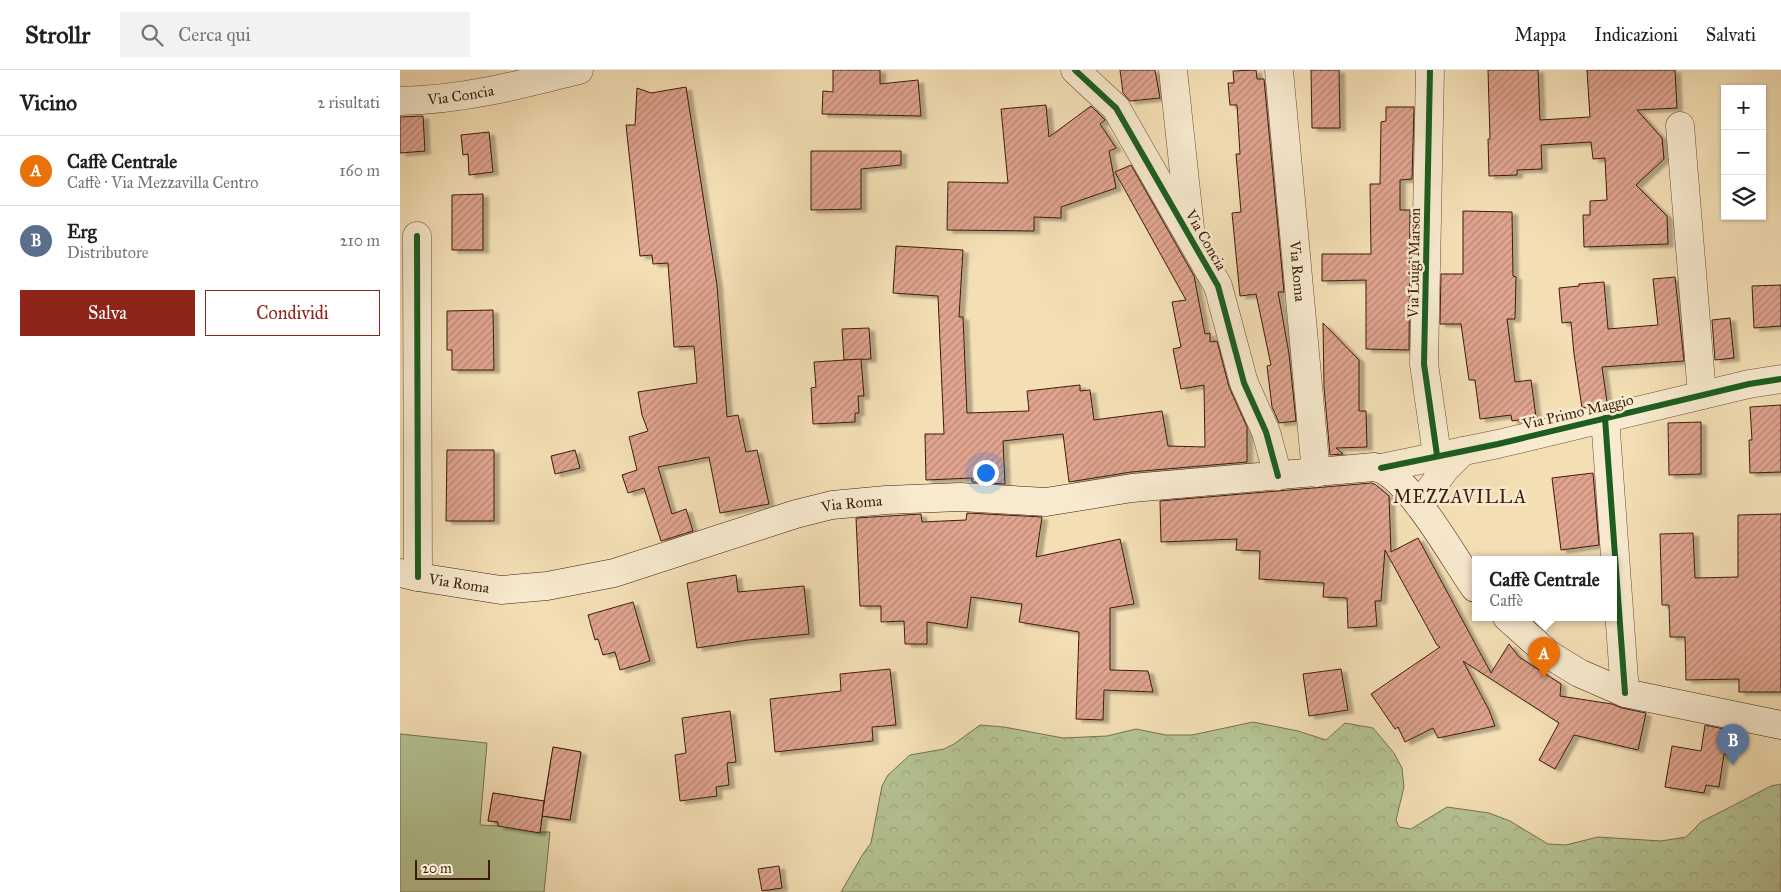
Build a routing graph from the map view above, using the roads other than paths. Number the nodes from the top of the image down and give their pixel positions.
1 (580, 70) edge
2 (1075, 70) edge
3 (1173, 70) edge
4 (1279, 70) edge
5 (1430, 70) edge
6 (400, 101) edge
7 (1680, 126) dead end
8 (417, 236) dead end
9 (1192, 240) junction
10 (1781, 379) edge
11 (1702, 395) junction
12 (1605, 418) junction
13 (1450, 453) junction
14 (1381, 468) junction
15 (1316, 473) junction
16 (1278, 476) junction
17 (1419, 505) junction
18 (1615, 556) edge
19 (409, 575) edge
20 (1472, 583) edge
21 (1617, 583) edge
22 (1511, 621) edge
23 (1625, 693) junction
24 (1781, 725) edge

1 - 6 street, Via Concia
2 - 9 street, Via Concia
3 - 9 street, Via Concia
4 - 15 street, Via Roma
5 - 13 street, Via Luigi Marson
7 - 11 street
8 - 19 street
9 - 16 street, Via Concia
10 - 11 street, Via Primo Maggio
11 - 12 street, Via Primo Maggio
12 - 13 street, Via Primo Maggio
12 - 18 street
13 - 14 street, Via Primo Maggio
13 - 17 street
14 - 15 street, Via Roma
14 - 17 street
15 - 16 street, Via Roma
16 - 19 street, Via Roma
17 - 20 street
21 - 23 street
22 - 23 street
23 - 24 street

